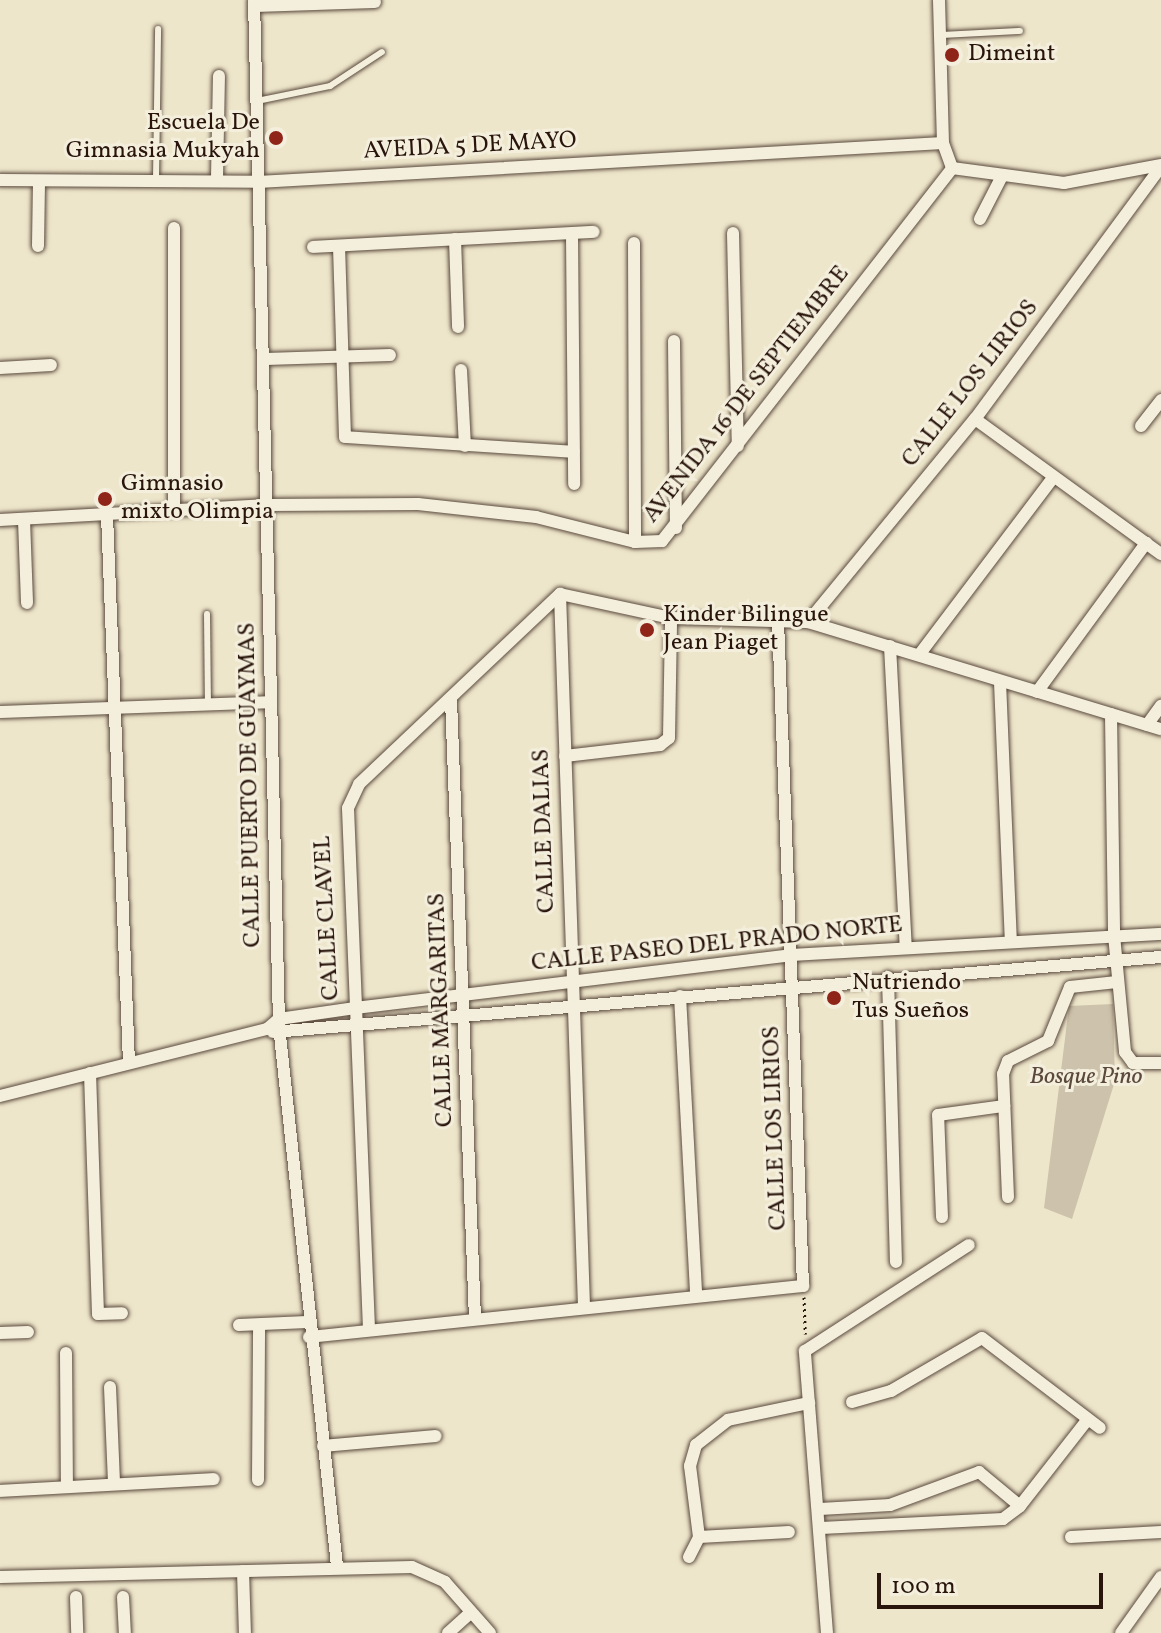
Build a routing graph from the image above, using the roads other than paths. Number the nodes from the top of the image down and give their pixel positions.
1 (939, 0) edge
2 (326, 2) edge
3 (375, 2) edge
4 (254, 3) edge
5 (158, 29) dead end
6 (1020, 31) dead end
7 (940, 35) junction
8 (382, 52) dead end
9 (219, 76) dead end
10 (255, 101) junction
11 (943, 143) junction
12 (1161, 166) edge
13 (952, 168) junction
14 (1002, 176) junction
15 (217, 178) junction
16 (156, 179) junction
17 (0, 180) edge
18 (39, 181) junction
19 (258, 182) junction
20 (980, 219) dead end
21 (174, 228) dead end
22 (594, 232) dead end
23 (733, 233) dead end
24 (572, 234) junction
25 (455, 239) junction
26 (634, 243) dead end
27 (38, 246) dead end
28 (339, 246) junction
29 (313, 247) dead end
30 (458, 327) dead end
31 (674, 341) dead end
32 (390, 355) dead end
33 (338, 356) junction
34 (266, 359) junction
35 (51, 365) dead end
36 (0, 368) edge
37 (461, 370) dead end
38 (1161, 400) edge
39 (975, 419) junction
40 (1141, 426) dead end
41 (465, 446) junction
42 (738, 446) junction
43 (574, 452) junction
44 (1053, 478) junction
45 (574, 484) dead end
46 (268, 505) junction
47 (174, 511) junction
48 (107, 515) junction
49 (0, 520) edge
50 (24, 520) junction
51 (676, 528) junction
52 (635, 542) junction
53 (1146, 543) junction
54 (1161, 554) edge
55 (560, 594) junction
56 (27, 603) dead end
57 (207, 614) dead end
58 (671, 618) junction
59 (778, 621) junction
60 (808, 622) junction
61 (890, 646) junction
62 (919, 655) junction
63 (1000, 682) junction
64 (1037, 692) junction
65 (451, 700) junction
66 (269, 702) junction
67 (208, 705) junction
68 (1161, 706) edge
69 (118, 708) junction
70 (0, 712) edge
71 (1111, 714) junction
72 (1147, 725) junction
73 (1161, 729) edge
74 (565, 756) junction
75 (1161, 934) edge
76 (1114, 935) junction
77 (1011, 941) junction
78 (906, 948) junction
79 (793, 955) junction
80 (1161, 957) edge
81 (1118, 959) junction
82 (888, 977) junction
83 (571, 982) junction
84 (1117, 982) junction
85 (793, 984) junction
86 (464, 993) junction
87 (680, 996) junction
88 (572, 1006) junction
89 (355, 1008) junction
90 (465, 1017) junction
91 (279, 1019) junction
92 (356, 1027) junction
93 (267, 1029) junction
94 (280, 1036) junction
95 (129, 1063) junction
96 (1161, 1063) edge
97 (90, 1073) junction
98 (0, 1096) edge
99 (1004, 1106) junction
100 (1008, 1197) dead end
101 (942, 1217) dead end
102 (969, 1245) dead end
103 (896, 1262) dead end
104 (696, 1295) junction
105 (584, 1306) junction
106 (122, 1313) dead end
107 (475, 1318) junction
108 (307, 1322) junction
109 (239, 1325) dead end
110 (259, 1326) junction
111 (369, 1329) junction
112 (28, 1332) dead end
113 (0, 1333) edge
114 (309, 1337) junction
115 (66, 1353) dead end
116 (110, 1387) dead end
117 (852, 1402) dead end
118 (809, 1403) junction
119 (1088, 1419) junction
120 (1100, 1428) dead end
121 (436, 1436) dead end
122 (323, 1446) junction
123 (214, 1479) dead end
124 (258, 1480) dead end
125 (114, 1484) junction
126 (67, 1487) junction
127 (0, 1491) edge
128 (880, 1506) junction
129 (1020, 1506) junction
130 (820, 1509) junction
131 (882, 1526) junction
132 (821, 1528) junction
133 (789, 1532) dead end
134 (1161, 1532) edge
135 (699, 1537) junction
136 (1071, 1537) dead end
137 (689, 1557) dead end
138 (337, 1566) junction
139 (243, 1571) junction
140 (0, 1577) edge
141 (1161, 1577) edge
142 (76, 1597) dead end
143 (123, 1597) dead end
144 (471, 1612) junction
145 (77, 1633) edge
146 (125, 1633) edge
147 (245, 1633) edge
148 (448, 1633) edge
149 (490, 1633) edge
150 (827, 1633) edge
151 (1121, 1633) edge

1 - 7 street
2 - 3 street
2 - 4 street
4 - 10 street, CALLE PUERTO DE GUAYMAS
5 - 16 lane
6 - 7 lane
7 - 11 street
8 - 10 lane
9 - 15 street
10 - 19 street, CALLE PUERTO DE GUAYMAS
11 - 13 street
11 - 19 street, AVEIDA 5 DE MAYO
12 - 14 street
12 - 39 street, CALLE LOS LIRIOS
13 - 14 street
13 - 42 street, AVENIDA 16 DE SEPTIEMBRE
14 - 20 street
15 - 16 street, AVEIDA 5 DE MAYO
15 - 19 street, AVEIDA 5 DE MAYO
16 - 18 street, AVEIDA 5 DE MAYO
17 - 18 street, AVEIDA 5 DE MAYO
18 - 27 street
19 - 34 street, CALLE PUERTO DE GUAYMAS
21 - 47 street
22 - 24 street
23 - 42 street
24 - 25 street
24 - 43 street
25 - 28 street
25 - 30 street
26 - 52 street
28 - 29 street
28 - 33 street
31 - 51 street
32 - 33 street
33 - 34 street
33 - 41 street
34 - 46 street, CALLE PUERTO DE GUAYMAS
35 - 36 street
37 - 41 street
38 - 40 street
39 - 44 street
39 - 60 street, CALLE LOS LIRIOS
41 - 43 street
42 - 51 street, AVENIDA 16 DE SEPTIEMBRE
43 - 45 street
44 - 53 street
44 - 62 street
46 - 47 street, AVENIDA 16 DE SEPTIEMBRE
46 - 52 street, AVENIDA 16 DE SEPTIEMBRE
46 - 66 street, CALLE PUERTO DE GUAYMAS
47 - 48 street, AVENIDA 16 DE SEPTIEMBRE
48 - 50 street, AVENIDA 16 DE SEPTIEMBRE
48 - 69 street
49 - 50 street, AVENIDA 16 DE SEPTIEMBRE
50 - 56 street
51 - 52 street, AVENIDA 16 DE SEPTIEMBRE
53 - 54 street
53 - 64 street
55 - 58 street
55 - 65 street, CALLE CLAVEL
55 - 74 street, CALLE DALIAS
57 - 67 lane
58 - 59 street
58 - 74 street
59 - 60 street
59 - 79 street, CALLE LOS LIRIOS
60 - 61 street
61 - 62 street
61 - 78 street
62 - 63 street
63 - 64 street
63 - 77 street
64 - 71 street
65 - 86 street, CALLE MARGARITAS
65 - 89 street, CALLE CLAVEL
66 - 67 street
66 - 91 street, CALLE PUERTO DE GUAYMAS
67 - 69 street
68 - 72 street
69 - 70 street
69 - 95 street
71 - 72 street
71 - 76 street
72 - 73 street
74 - 83 street, CALLE DALIAS
75 - 76 street, CALLE PASEO DEL PRADO NORTE
76 - 77 street, CALLE PASEO DEL PRADO NORTE
76 - 81 street
77 - 78 street, CALLE PASEO DEL PRADO NORTE
78 - 79 street, CALLE PASEO DEL PRADO NORTE
79 - 83 street, CALLE PASEO DEL PRADO NORTE
79 - 85 street, CALLE LOS LIRIOS
80 - 81 street, CALLE PASEO DEL PRADO NORTE
81 - 82 street, CALLE PASEO DEL PRADO NORTE
81 - 84 street
82 - 85 street, CALLE PASEO DEL PRADO NORTE
82 - 103 street
83 - 86 street, CALLE PASEO DEL PRADO NORTE
83 - 88 street, CALLE DALIAS
84 - 96 street
84 - 99 street
85 - 87 street, CALLE PASEO DEL PRADO NORTE
85 - 104 street, CALLE LOS LIRIOS
86 - 89 street, CALLE PASEO DEL PRADO NORTE
86 - 90 street, CALLE MARGARITAS
87 - 88 street, CALLE PASEO DEL PRADO NORTE
87 - 104 street
88 - 90 street, CALLE PASEO DEL PRADO NORTE
88 - 105 street, CALLE DALIAS
89 - 91 street, CALLE PASEO DEL PRADO NORTE
89 - 92 street, CALLE CLAVEL
90 - 92 street, CALLE PASEO DEL PRADO NORTE
90 - 107 street, CALLE MARGARITAS
91 - 93 street
91 - 94 street, CALLE PUERTO DE GUAYMAS
92 - 94 street, CALLE PASEO DEL PRADO NORTE
92 - 111 street, CALLE CLAVEL
93 - 94 street
93 - 95 street
94 - 108 street, CALLE PUERTO DE GUAYMAS
95 - 97 street
97 - 98 street
97 - 106 street
99 - 100 street
99 - 101 street
102 - 118 street
104 - 105 street
105 - 107 street
107 - 111 street
108 - 110 street
108 - 114 street, CALLE PUERTO DE GUAYMAS
109 - 110 street
110 - 124 street
111 - 114 street
112 - 113 street
114 - 122 street, CALLE PUERTO DE GUAYMAS
115 - 126 street
116 - 125 street
117 - 119 street
118 - 130 street
118 - 135 street
119 - 120 street
119 - 129 street
121 - 122 street
122 - 138 street, CALLE PUERTO DE GUAYMAS
123 - 125 street
125 - 126 street
126 - 127 street
128 - 129 street
128 - 130 street
128 - 131 street
129 - 131 street
130 - 132 street
131 - 132 street
132 - 150 street
133 - 135 street
134 - 136 street
135 - 137 street
138 - 139 street
138 - 144 street
139 - 140 street
139 - 147 street
141 - 151 street
142 - 145 street
143 - 146 street
144 - 148 street
144 - 149 street

